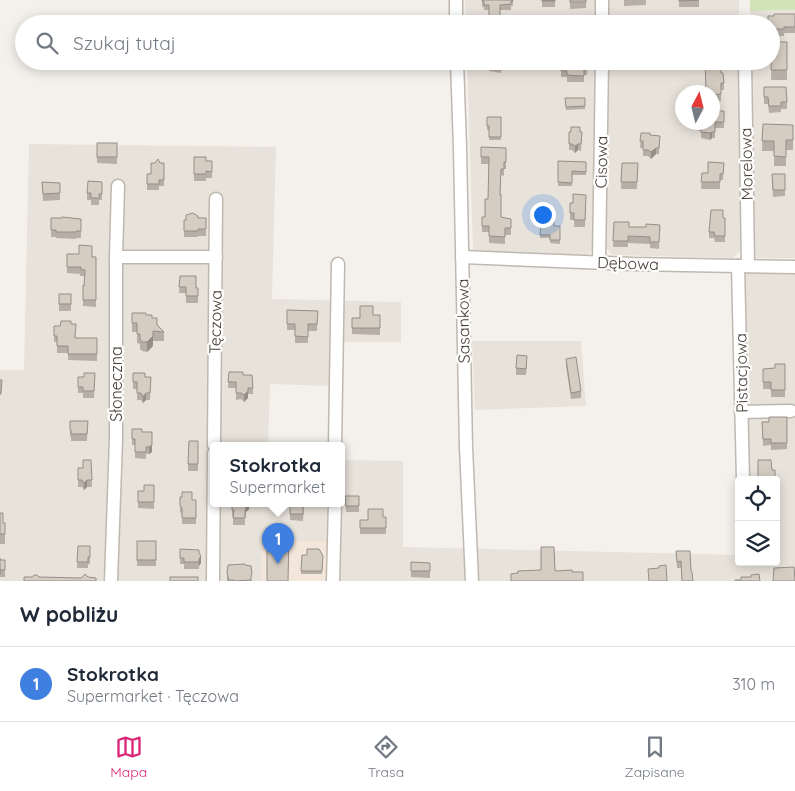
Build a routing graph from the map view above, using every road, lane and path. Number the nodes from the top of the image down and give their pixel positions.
1 (456, 0) edge
2 (602, 0) edge
3 (456, 15) edge
4 (602, 15) edge
5 (457, 70) edge
6 (602, 70) edge
7 (745, 70) edge
8 (118, 186) dead end
9 (216, 199) dead end
10 (116, 257) junction
11 (216, 257) junction
12 (462, 257) junction
13 (599, 262) junction
14 (338, 264) dead end
15 (743, 266) junction
16 (795, 267) edge
17 (741, 412) junction
18 (791, 412) dead end
19 (214, 442) edge
20 (335, 442) edge
21 (743, 476) edge
22 (214, 507) edge
23 (334, 507) edge
24 (111, 581) edge
25 (213, 581) edge
26 (334, 581) edge
27 (472, 581) edge

1 - 3 street
2 - 4 street
5 - 12 street, Sasankowa
6 - 13 street, Cisowa
7 - 15 street, Morelowa
8 - 10 street, Słoneczna
9 - 11 street, Tęczowa
10 - 11 street
10 - 24 street, Słoneczna
11 - 19 street, Tęczowa
12 - 13 street, Dębowa
12 - 27 street, Sasankowa
13 - 15 street, Dębowa
14 - 20 street
15 - 16 street, Dębowa
15 - 17 street, Pistacjowa
17 - 18 street
17 - 21 street, Pistacjowa
22 - 25 street
23 - 26 street

